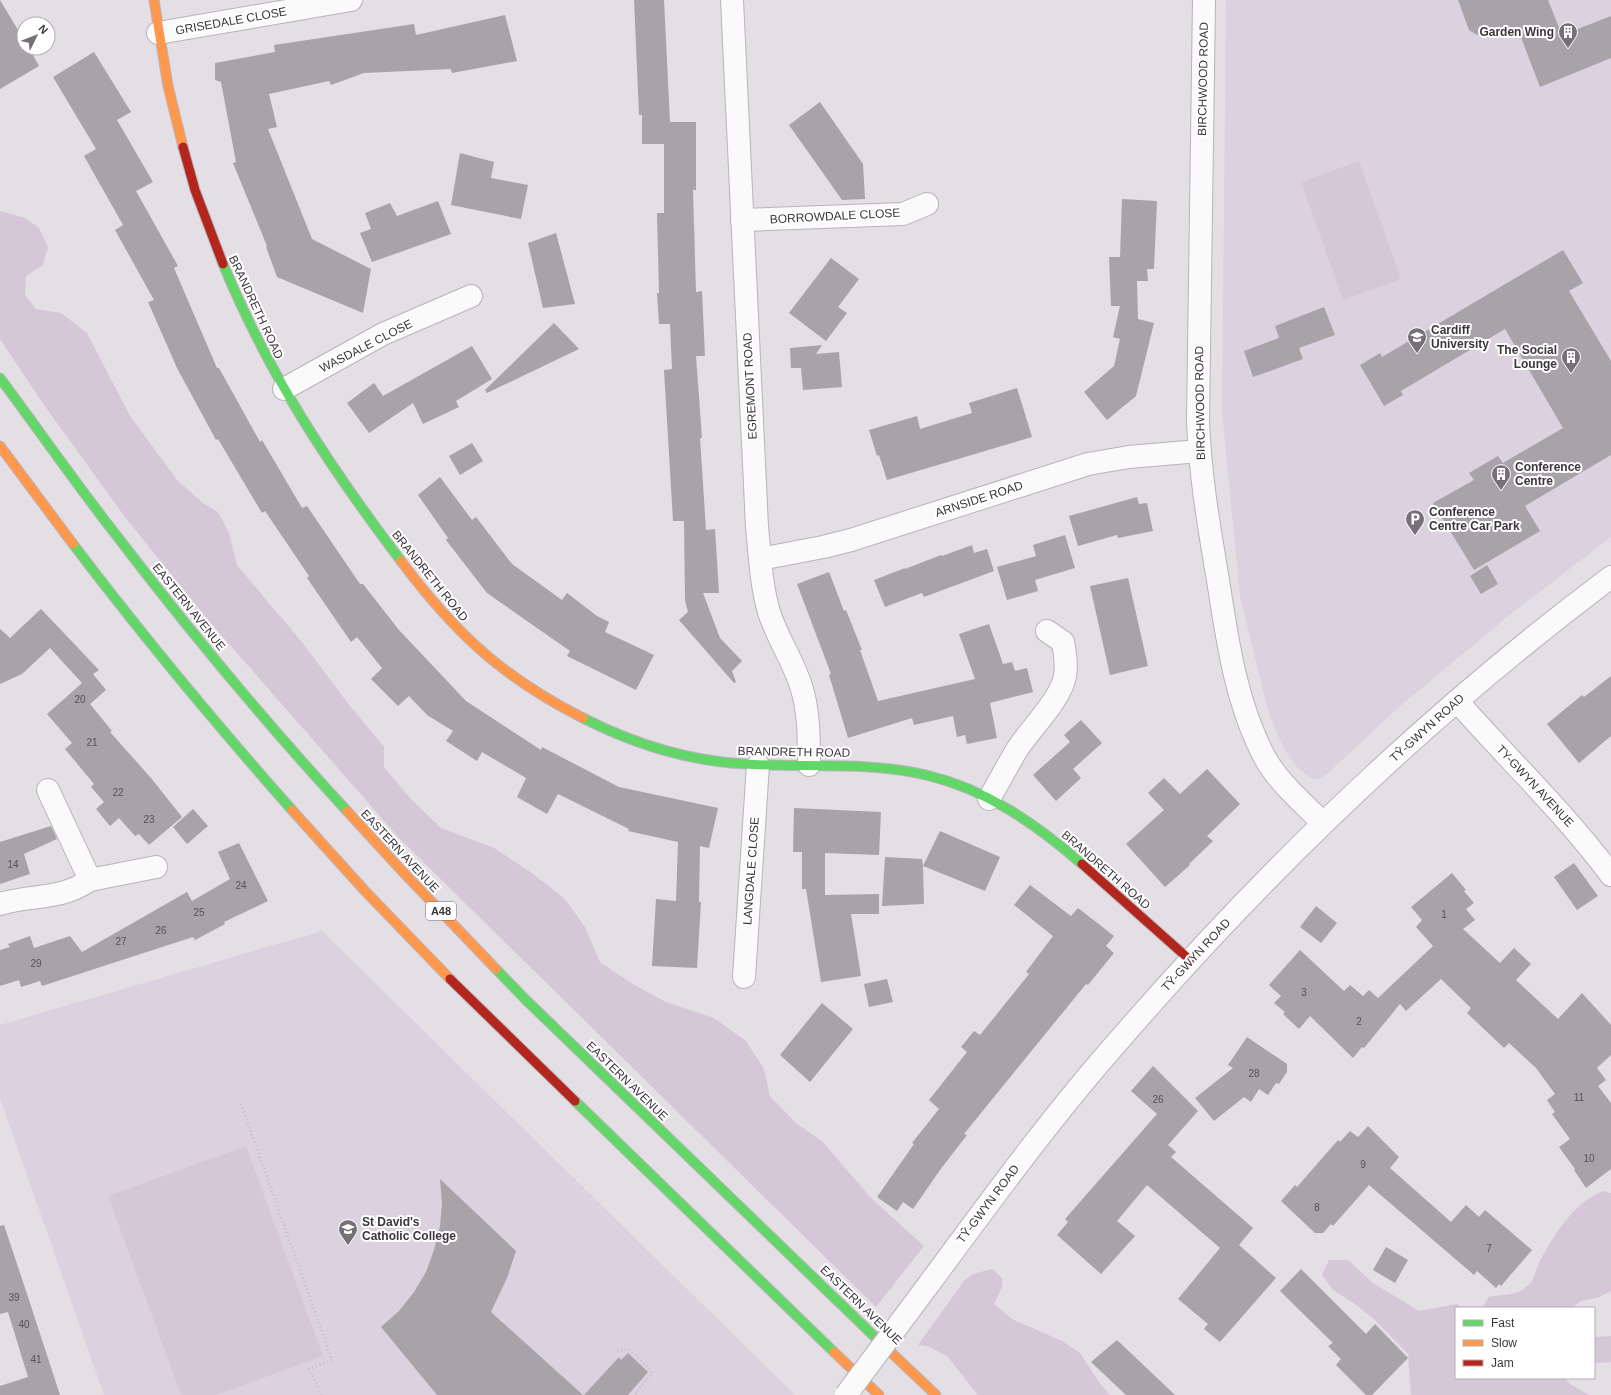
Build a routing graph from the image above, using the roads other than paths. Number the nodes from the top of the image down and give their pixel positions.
1 (154, 0) edge
2 (351, 0) edge
3 (732, 0) edge
4 (1204, 0) edge
5 (158, 33) junction
6 (927, 204) dead end
7 (742, 220) junction
8 (471, 296) dead end
9 (0, 378) edge
10 (284, 389) junction
11 (0, 446) edge
12 (1199, 451) junction
13 (760, 559) junction
14 (1611, 577) edge
15 (1047, 631) dead end
16 (1457, 701) junction
17 (758, 765) junction
18 (809, 765) junction
19 (48, 790) dead end
20 (990, 799) junction
21 (1323, 823) junction
22 (156, 867) dead end
23 (1611, 875) edge
24 (90, 880) junction
25 (0, 904) edge
26 (1190, 960) junction
27 (744, 977) dead end
28 (846, 1395) edge
29 (879, 1395) edge
30 (936, 1395) edge

1 - 5 main road, BRANDRETH ROAD
2 - 5 street, GRISEDALE CLOSE
3 - 7 street, EGREMONT ROAD
4 - 12 street, BIRCHWOOD ROAD
5 - 10 main road, BRANDRETH ROAD
6 - 7 street, BORROWDALE CLOSE
7 - 13 street, EGREMONT ROAD
8 - 10 street, WASDALE CLOSE
9 - 30 main road, EASTERN AVENUE / A48
10 - 17 main road, BRANDRETH ROAD
11 - 29 main road
12 - 13 street, ARNSIDE ROAD
12 - 21 street, BIRCHWOOD ROAD
13 - 18 street, EGREMONT ROAD
14 - 16 street, TŶ-GWYN ROAD
15 - 20 street
16 - 21 street, TŶ-GWYN ROAD
16 - 23 street, TY-GWYN AVENUE
17 - 18 main road, BRANDRETH ROAD
17 - 27 street, LANGDALE CLOSE
18 - 20 main road, BRANDRETH ROAD
19 - 24 street
20 - 26 main road, BRANDRETH ROAD
21 - 26 street, TŶ-GWYN ROAD
22 - 24 street
24 - 25 street
26 - 28 street, TŶ-GWYN ROAD, bridge

